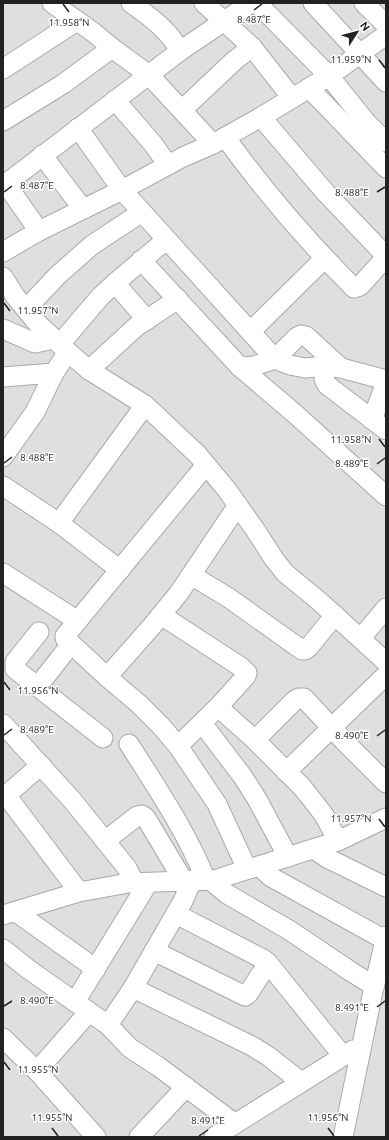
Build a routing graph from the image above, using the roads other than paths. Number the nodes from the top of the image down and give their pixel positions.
1 (52, 3) edge
2 (131, 3) edge
3 (204, 3) edge
4 (251, 3) edge
5 (258, 3) edge
6 (312, 3) edge
7 (364, 3) edge
8 (77, 21) junction
9 (223, 21) junction
10 (386, 25) edge
11 (386, 35) edge
12 (252, 47) junction
13 (112, 48) junction
14 (180, 51) junction
15 (360, 54) junction
16 (3, 69) edge
17 (149, 75) junction
18 (329, 76) junction
19 (386, 82) edge
20 (309, 88) junction
21 (292, 98) junction
22 (115, 100) junction
23 (182, 110) junction
24 (261, 117) junction
25 (3, 121) edge
26 (78, 128) junction
27 (219, 140) junction
28 (386, 142) edge
29 (42, 155) junction
30 (168, 165) junction
31 (386, 168) edge
32 (4, 185) edge
33 (122, 190) junction
34 (83, 209) junction
35 (142, 212) junction
36 (39, 231) junction
37 (166, 240) junction
38 (3, 252) edge
39 (386, 257) edge
40 (324, 258) junction
41 (141, 260) junction
42 (3, 277) edge
43 (115, 282) junction
44 (178, 299) junction
45 (26, 309) junction
46 (147, 320) junction
47 (3, 329) edge
48 (251, 330) junction
49 (60, 344) junction
50 (275, 359) junction
51 (240, 367) junction
52 (333, 367) junction
53 (89, 370) junction
54 (54, 373) junction
55 (3, 377) edge
56 (386, 381) edge
57 (145, 405) junction
58 (379, 425) edge
59 (3, 457) edge
60 (206, 465) junction
61 (3, 486) edge
62 (386, 496) edge
63 (238, 505) junction
64 (59, 523) junction
65 (120, 570) junction
66 (3, 573) edge
67 (191, 575) junction
68 (386, 608) edge
69 (161, 615) junction
70 (335, 615) junction
71 (78, 621) junction
72 (39, 632) dead end
73 (361, 638) junction
74 (71, 644) junction
75 (386, 662) edge
76 (386, 675) edge
77 (107, 677) junction
78 (38, 686) junction
79 (218, 707) junction
80 (202, 723) junction
81 (3, 724) edge
82 (332, 728) junction
83 (103, 738) dead end
84 (255, 740) junction
85 (129, 744) dead end
86 (178, 746) junction
87 (41, 765) junction
88 (286, 772) junction
89 (386, 783) edge
90 (4, 796) edge
91 (386, 818) edge
92 (105, 841) junction
93 (338, 841) junction
94 (314, 849) junction
95 (288, 857) junction
96 (253, 868) junction
97 (199, 880) junction
98 (142, 884) junction
99 (386, 887) edge
100 (79, 892) junction
101 (9, 914) edge
102 (176, 914) junction
103 (386, 938) edge
104 (3, 949) edge
105 (154, 952) junction
106 (268, 963) junction
107 (96, 968) junction
108 (134, 988) junction
109 (377, 993) edge
110 (82, 1007) junction
111 (108, 1025) junction
112 (3, 1038) edge
113 (362, 1044) junction
114 (343, 1056) junction
115 (37, 1071) junction
116 (301, 1082) junction
117 (186, 1087) junction
118 (234, 1123) junction
119 (96, 1137) edge
120 (140, 1137) edge
121 (214, 1137) edge
122 (343, 1137) edge

1 - 8 street
2 - 14 street
3 - 9 street
4 - 9 street
5 - 18 street
6 - 15 street
7 - 10 street
8 - 13 street
8 - 16 street
9 - 12 street
9 - 14 street
11 - 15 street
12 - 21 street
12 - 23 street
13 - 17 street
13 - 25 street
14 - 17 street
15 - 18 street
15 - 19 street
17 - 22 street
17 - 23 street
18 - 20 street
18 - 28 street
20 - 21 street
20 - 31 street
21 - 24 street
22 - 26 street
22 - 30 street
23 - 27 street
24 - 27 street
24 - 39 street
26 - 29 street
26 - 33 street
27 - 30 street
27 - 40 street
29 - 32 street
29 - 34 street
30 - 33 street
32 - 36 street
33 - 34 street
33 - 35 street
34 - 36 street
35 - 37 street
35 - 45 street
36 - 38 street
37 - 41 street
37 - 48 street
39 - 40 street
40 - 48 street
41 - 43 street
41 - 44 street
42 - 45 street
43 - 46 street
43 - 49 street
44 - 46 street
44 - 51 street
45 - 49 street
46 - 53 street
47 - 49 street
48 - 50 street
49 - 53 street
49 - 54 street
50 - 51 street
50 - 52 street
50 - 52 street
51 - 62 street
52 - 56 street
52 - 58 street
53 - 57 street
54 - 55 street
54 - 59 street
56 - 58 street
57 - 60 street
57 - 64 street
60 - 63 street
60 - 65 street
61 - 64 street
63 - 67 street
63 - 70 street
64 - 65 street
65 - 71 street
66 - 71 street
67 - 69 street
67 - 70 street
68 - 73 street
69 - 77 street
69 - 79 street
70 - 73 street
71 - 74 street
72 - 78 street
73 - 75 street
74 - 77 street
74 - 78 street
76 - 82 street
77 - 86 street
78 - 83 street
79 - 80 street
79 - 84 street
80 - 86 street
80 - 95 street
81 - 87 street
82 - 84 street
82 - 88 street
82 - 89 street
84 - 88 street
85 - 97 street
86 - 96 street
87 - 90 street
87 - 92 street
88 - 93 street
90 - 100 street
91 - 93 street
92 - 97 street
92 - 98 street
93 - 94 street
94 - 95 street
94 - 99 street
95 - 96 street
96 - 97 street
96 - 103 street
97 - 98 street
97 - 102 street
97 - 109 street
98 - 100 street
98 - 107 street
100 - 101 street
101 - 107 street
102 - 105 street
102 - 106 street
103 - 109 street
104 - 110 street
105 - 106 street
105 - 108 street
106 - 114 street
107 - 110 street
108 - 111 street
108 - 116 street
109 - 113 street
110 - 111 street
110 - 115 street
111 - 117 street
112 - 115 street
113 - 114 street
113 - 122 street
114 - 116 street
115 - 119 street
116 - 118 street
117 - 118 street
117 - 120 street
118 - 121 street

